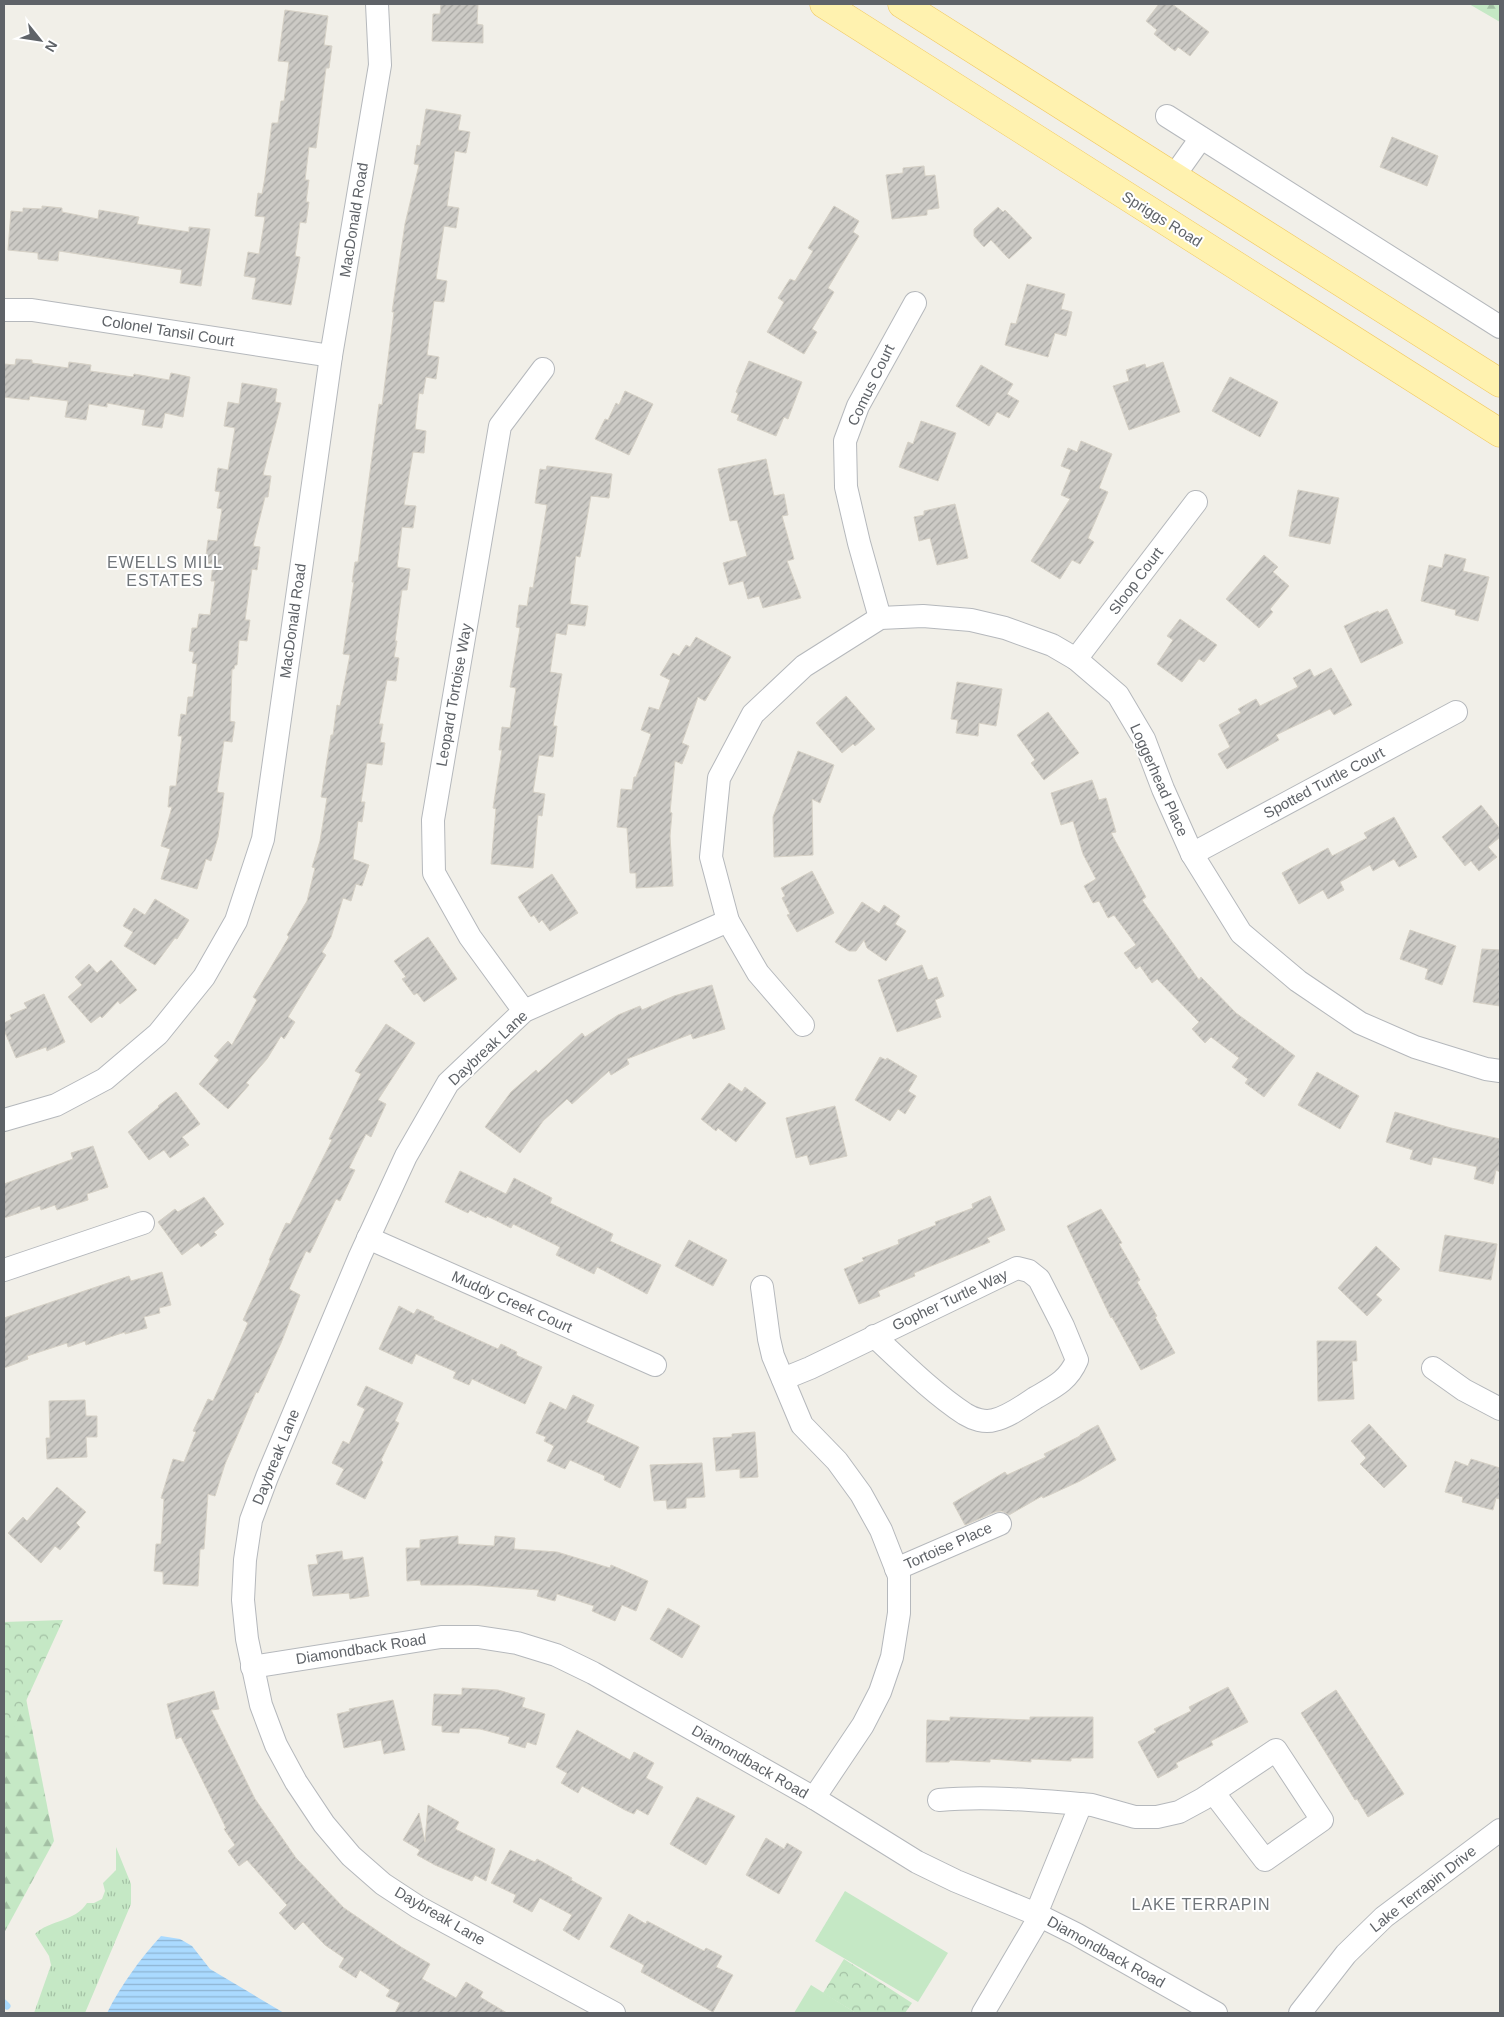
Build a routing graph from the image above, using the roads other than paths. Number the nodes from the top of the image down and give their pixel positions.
1 (377, 4) edge
2 (824, 4) edge
3 (902, 4) edge
4 (1167, 116) dead end
5 (1201, 138) junction
6 (1174, 176) junction
7 (915, 303) dead end
8 (4, 310) edge
9 (1500, 327) edge
10 (331, 356) junction
11 (543, 369) dead end
12 (1500, 383) edge
13 (1500, 433) edge
14 (1196, 502) dead end
15 (880, 618) junction
16 (1076, 659) junction
17 (1456, 712) dead end
18 (1192, 854) junction
19 (728, 921) junction
20 (524, 1011) junction
21 (804, 1025) dead end
22 (1500, 1071) edge
23 (4, 1120) edge
24 (143, 1223) dead end
25 (368, 1238) junction
26 (4, 1270) edge
27 (762, 1287) dead end
28 (874, 1336) junction
29 (656, 1365) dead end
30 (1434, 1368) dead end
31 (783, 1379) junction
32 (1500, 1409) edge
33 (1000, 1524) dead end
34 (896, 1569) junction
35 (252, 1667) junction
36 (1213, 1792) junction
37 (814, 1798) junction
38 (939, 1800) dead end
39 (1081, 1804) junction
40 (1497, 1830) edge
41 (1038, 1915) junction
42 (614, 2013) edge
43 (983, 2013) edge
44 (1216, 2013) edge
45 (1300, 2013) edge

1 - 10 street, MacDonald Road
2 - 13 main road, Spriggs Road
3 - 6 main road
4 - 5 street
5 - 6 street
5 - 9 street
6 - 12 main road
7 - 15 street, Comus Court
8 - 10 street, Colonel Tansil Court
10 - 23 street, MacDonald Road
11 - 20 street, Leopard Tortoise Way
14 - 16 street, Sloop Court
15 - 16 street, Loggerhead Place
15 - 19 street, Loggerhead Place
16 - 18 street, Loggerhead Place
17 - 18 street, Spotted Turtle Court
18 - 22 street, Loggerhead Place
19 - 20 street, Daybreak Lane
19 - 21 street, Loggerhead Place
20 - 25 street, Daybreak Lane
24 - 26 street
25 - 29 street, Muddy Creek Court
25 - 35 street, Daybreak Lane
27 - 31 street
28 - 28 street, Gopher Turtle Way
28 - 31 street, Gopher Turtle Way
30 - 32 street
31 - 34 street
33 - 34 street, Tortoise Place
34 - 37 street
35 - 37 street, Diamondback Road
35 - 42 street, Daybreak Lane
36 - 36 street
36 - 39 street
37 - 41 street, Diamondback Road
38 - 39 street
39 - 41 street
40 - 45 street, Lake Terrapin Drive
41 - 43 street
41 - 44 street, Diamondback Road

